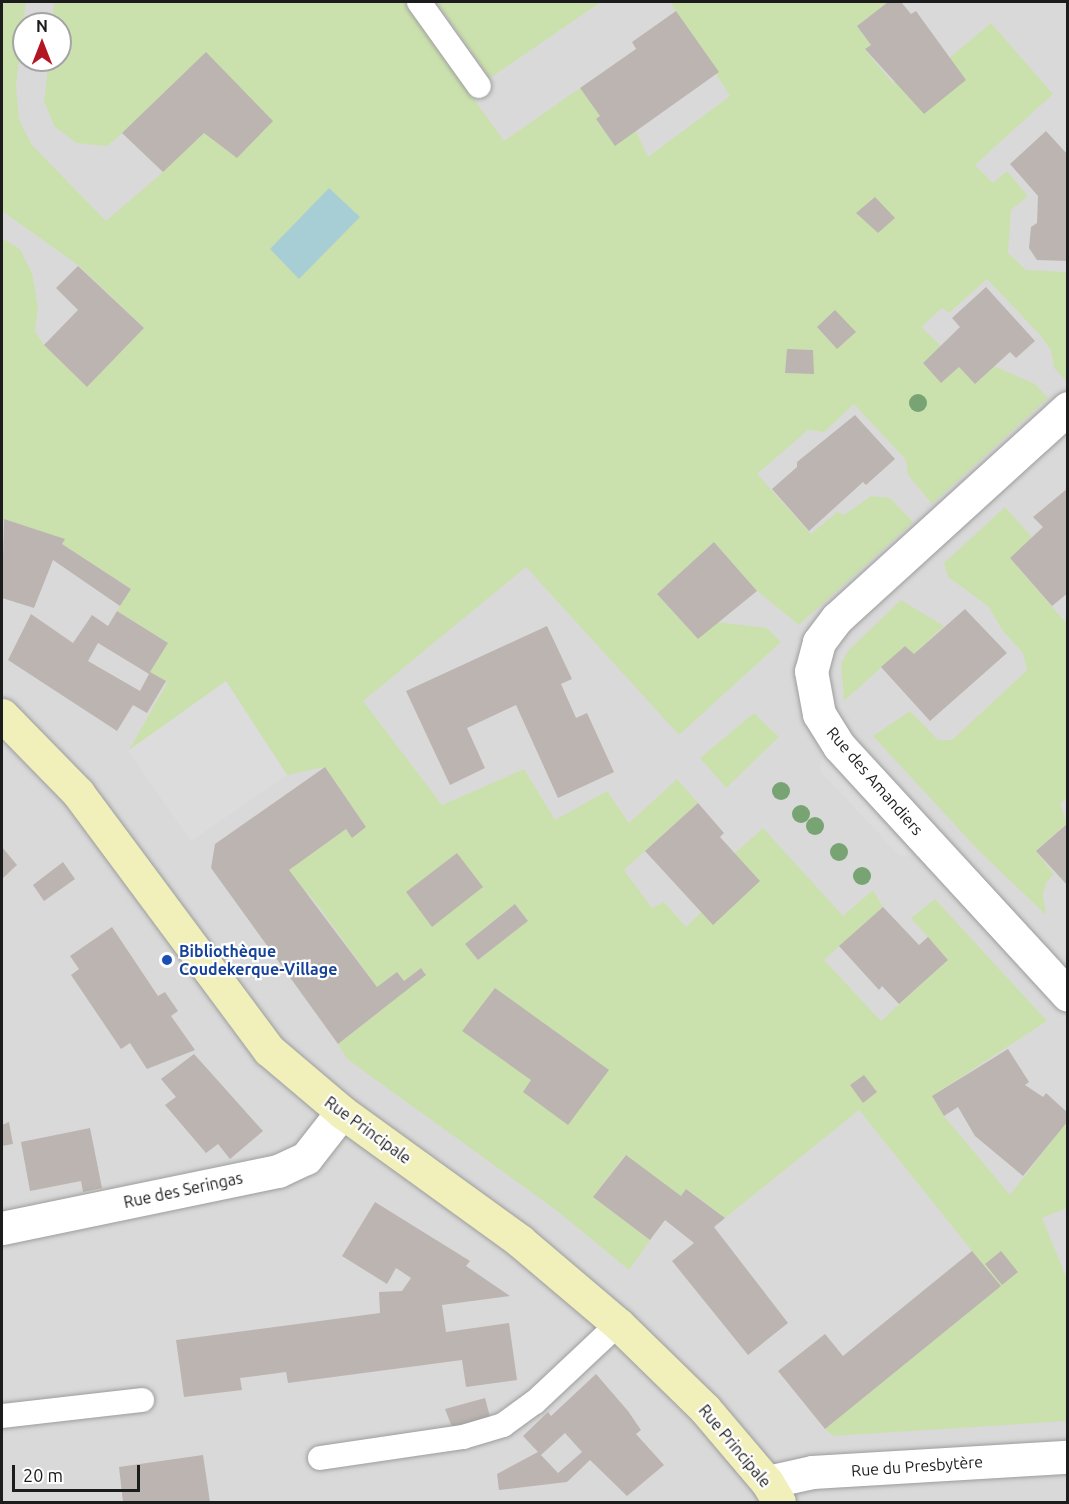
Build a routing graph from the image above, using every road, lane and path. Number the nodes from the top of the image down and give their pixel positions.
1 (419, 2) edge
2 (479, 86) dead end
3 (1068, 408) edge
4 (2, 715) edge
5 (1068, 995) edge
6 (342, 1112) junction
7 (2, 1228) edge
8 (618, 1324) junction
9 (142, 1400) dead end
10 (2, 1416) edge
11 (1068, 1457) edge
12 (320, 1458) dead end
13 (773, 1492) edge

1 - 2 lane
3 - 5 street, Rue des Amandiers
4 - 6 street, Rue Principale
6 - 7 street, Rue des Seringas
6 - 8 street, Rue Principale
8 - 12 lane
8 - 13 street, Rue Principale
9 - 10 lane
11 - 13 street, Rue du Presbytère

